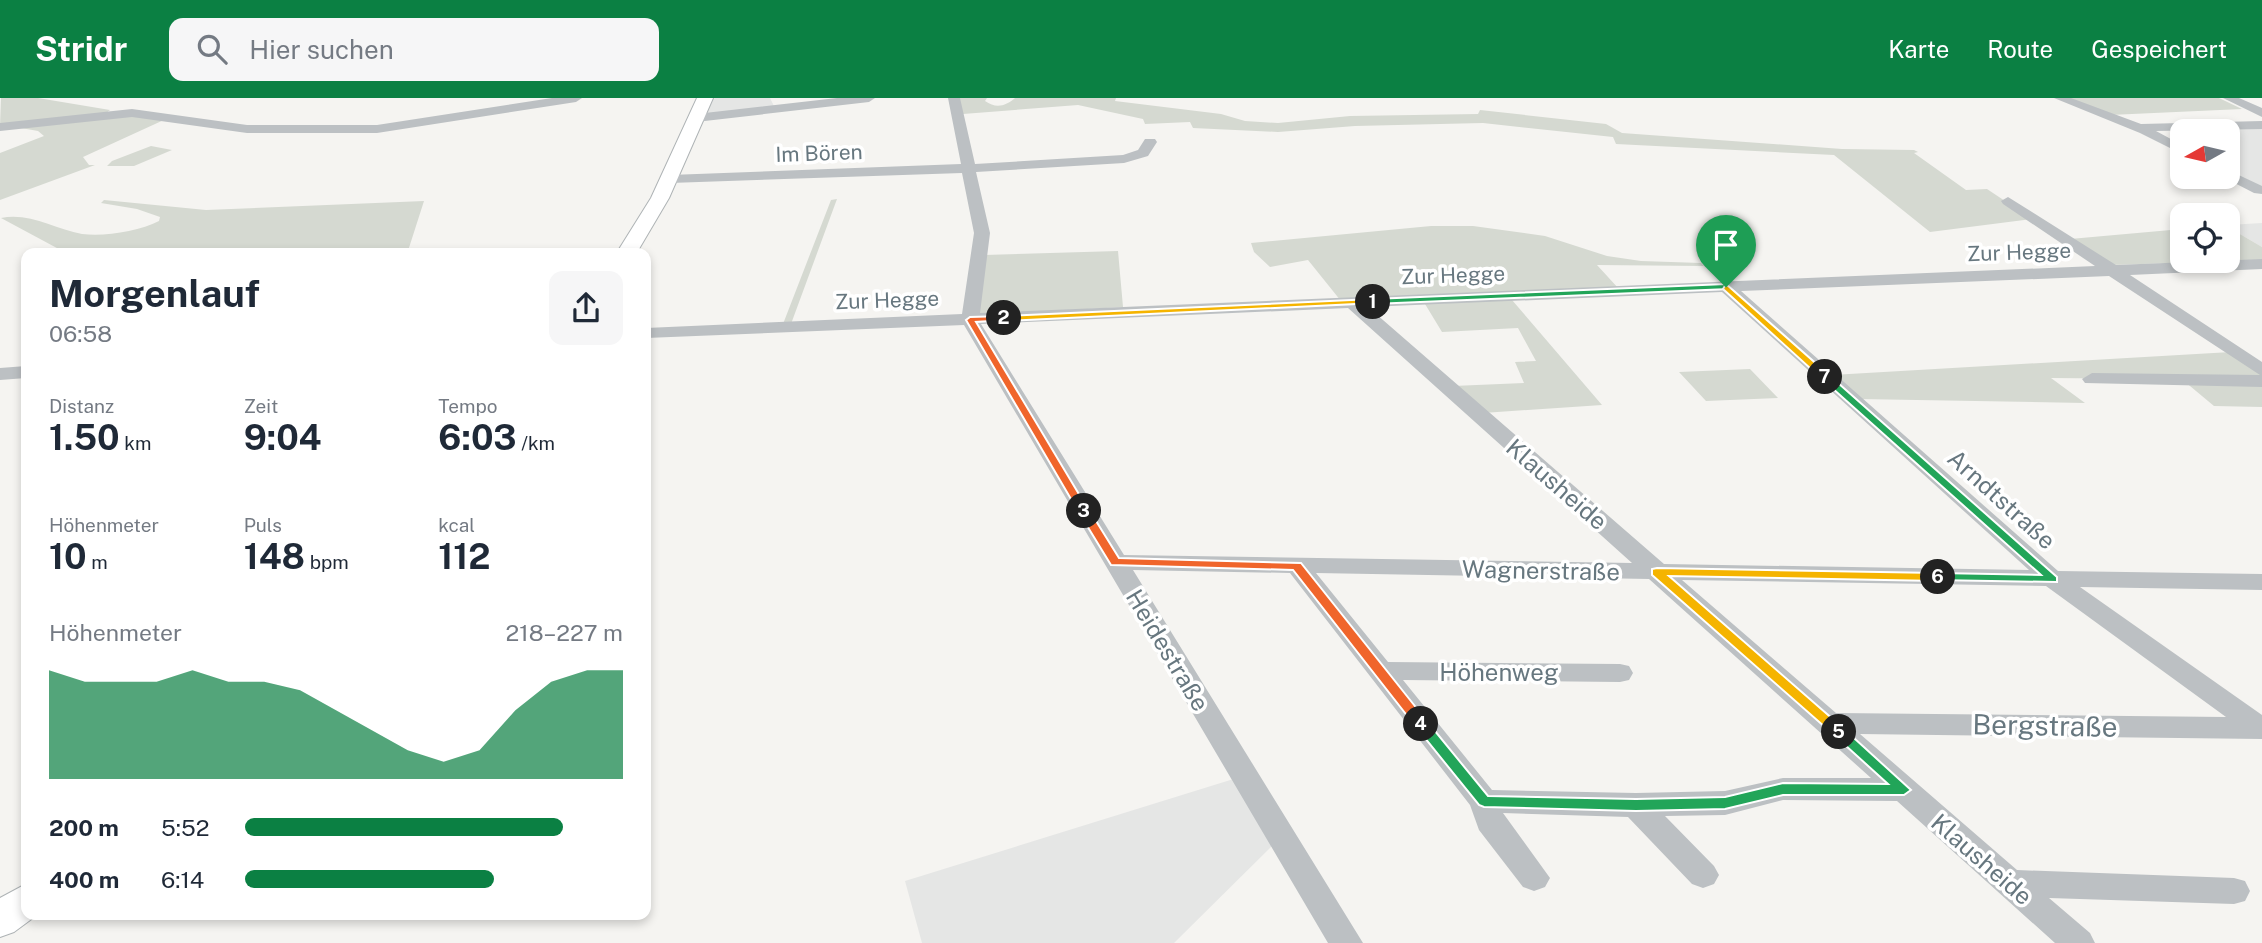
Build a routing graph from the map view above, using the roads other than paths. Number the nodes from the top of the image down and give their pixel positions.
1 (576, 98) edge
2 (705, 98) edge
3 (869, 98) edge
4 (954, 98) edge
5 (2060, 98) edge
6 (2229, 98) edge
7 (2262, 113) edge
8 (696, 118) junction
9 (2262, 125) edge
10 (0, 127) edge
11 (2137, 127) junction
12 (1150, 142) dead end
13 (2170, 144) edge
14 (970, 169) junction
15 (670, 179) junction
16 (2240, 180) edge
17 (2259, 190) dead end
18 (2008, 201) dead end
19 (630, 248) edge
20 (2262, 264) edge
21 (2113, 271) junction
22 (1726, 287) junction
23 (1351, 302) junction
24 (970, 320) junction
25 (651, 333) edge
26 (2262, 370) edge
27 (21, 372) edge
28 (0, 374) edge
29 (2092, 379) dead end
30 (2262, 381) edge
31 (1115, 562) junction
32 (1297, 566) junction
33 (1657, 572) junction
34 (2053, 579) junction
35 (2260, 583) edge
36 (1379, 671) junction
37 (1620, 673) dead end
38 (1828, 723) junction
39 (2262, 729) edge
40 (1904, 790) junction
41 (1484, 801) junction
42 (1636, 805) junction
43 (1703, 875) dead end
44 (1534, 878) dead end
45 (2011, 884) junction
46 (2234, 891) dead end
47 (21, 905) edge
48 (0, 920) edge
49 (1346, 943) edge
50 (2078, 943) edge

1 - 10 street
2 - 8 main road
3 - 8 street
4 - 14 street
5 - 11 street
6 - 7 street
8 - 15 main road
9 - 11 street
11 - 13 street
12 - 14 street, Im Bören
14 - 15 street, Im Bören
14 - 24 street
15 - 19 main road
16 - 17 street
18 - 21 street
20 - 21 street, Zur Hegge
21 - 22 street, Zur Hegge
21 - 26 street
22 - 23 street, Zur Hegge
22 - 34 street, Arndtstraße
23 - 24 street, Zur Hegge
23 - 33 street, Klausheide
24 - 25 street, Zur Hegge
24 - 31 street, Heidestraße
27 - 28 street
29 - 30 street
31 - 32 street, Wagnerstraße
31 - 49 street, Heidestraße
32 - 33 street, Wagnerstraße
32 - 36 street
33 - 34 street, Wagnerstraße
33 - 38 street, Klausheide
34 - 35 street, Wagnerstraße
34 - 39 street, Arndtstraße
36 - 37 street, Höhenweg
36 - 41 street
38 - 39 street, Bergstraße
38 - 40 street, Klausheide
40 - 42 street
40 - 45 street, Klausheide
41 - 42 street
41 - 44 street
42 - 43 street
45 - 46 street
45 - 50 street, Klausheide
47 - 48 main road

